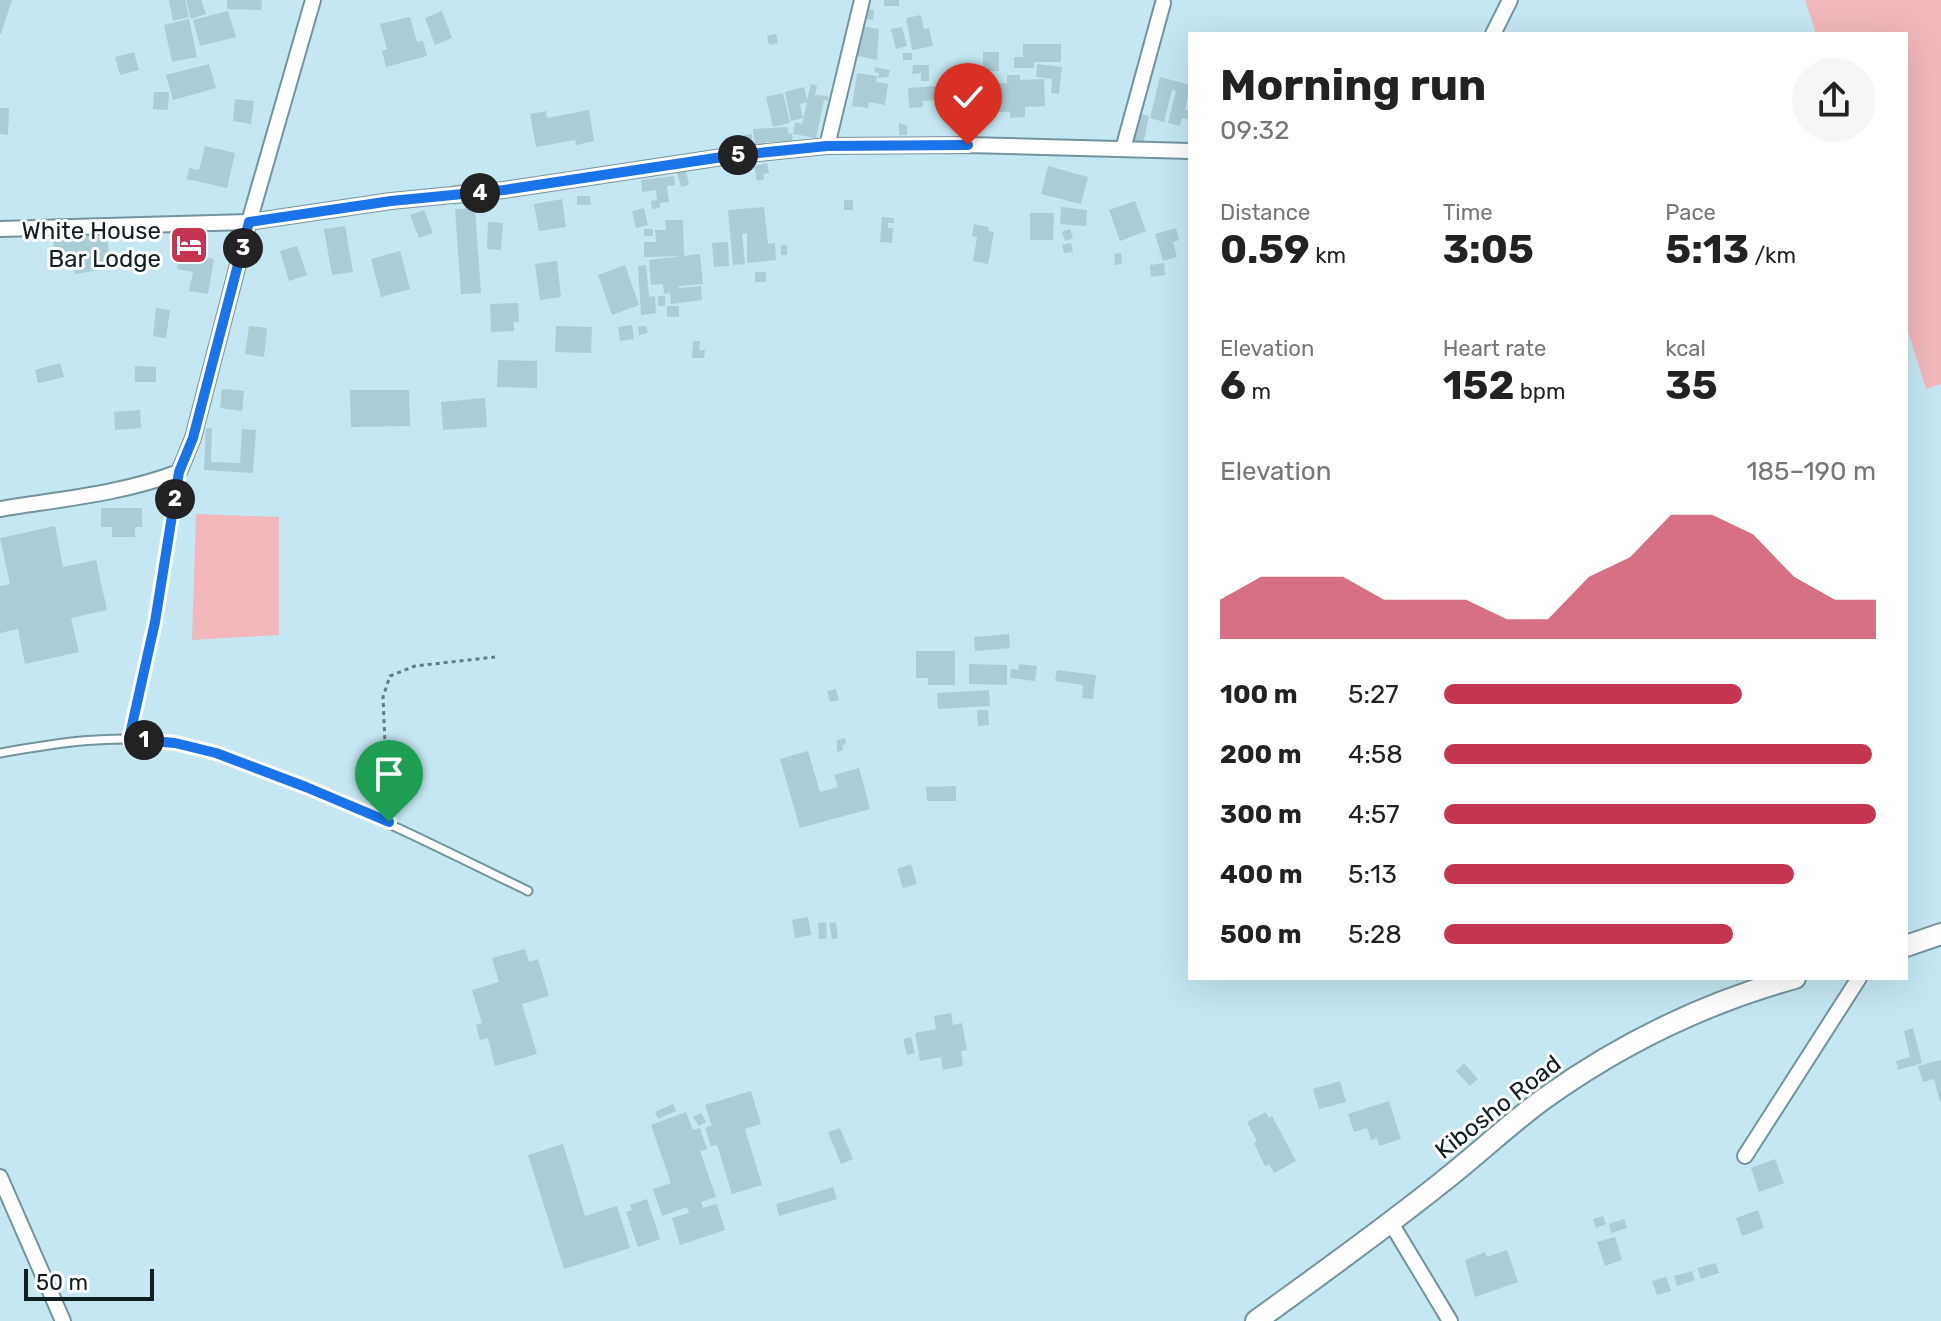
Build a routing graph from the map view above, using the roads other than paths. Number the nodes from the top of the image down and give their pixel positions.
1 (313, 0) edge
2 (862, 0) edge
3 (1510, 0) edge
4 (1163, 3) dead end
5 (1494, 32) edge
6 (827, 146) junction
7 (1123, 149) junction
8 (1188, 151) edge
9 (249, 222) junction
10 (0, 229) edge
11 (179, 472) junction
12 (0, 509) edge
13 (129, 739) junction
14 (0, 753) edge
15 (528, 891) dead end
16 (1941, 934) edge
17 (1908, 945) edge
18 (1789, 980) edge
19 (1858, 980) edge
20 (1745, 1156) dead end
21 (0, 1177) edge
22 (1391, 1223) junction
23 (63, 1321) edge
24 (1256, 1321) edge
25 (1450, 1321) edge

1 - 9 street
2 - 6 street
3 - 5 street
4 - 7 street
6 - 7 street
6 - 9 street
7 - 8 street
9 - 10 street
9 - 11 street
11 - 12 street
11 - 13 lane
13 - 14 lane
13 - 15 lane
16 - 17 main road
18 - 22 main road, Kibosho Road
19 - 20 street
21 - 23 street
22 - 24 main road, Kibosho Road
22 - 25 street

